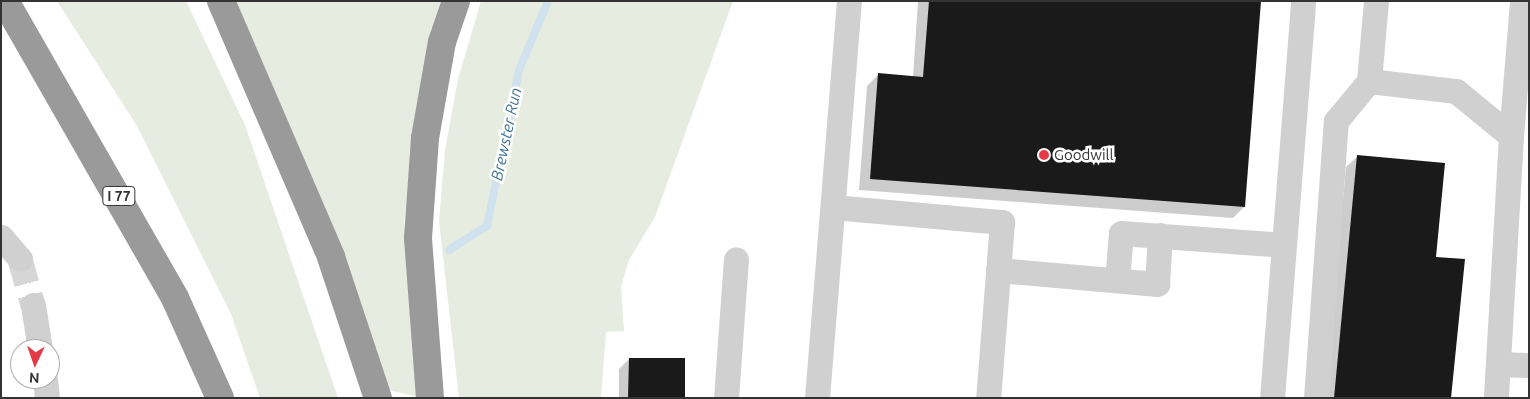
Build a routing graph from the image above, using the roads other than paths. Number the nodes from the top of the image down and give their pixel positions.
1 (5, 1) edge
2 (222, 1) edge
3 (456, 1) edge
4 (849, 1) edge
5 (1303, 1) edge
6 (1376, 1) edge
7 (1522, 1) edge
8 (1369, 81) junction
9 (1511, 136) junction
10 (833, 207) junction
11 (1160, 236) junction
12 (1, 237) edge
13 (1284, 245) junction
14 (20, 259) tunnel mouth
15 (736, 259) dead end
16 (998, 270) junction
17 (1117, 280) junction
18 (33, 305) tunnel mouth
19 (38, 339) edge
20 (1498, 364) junction
21 (1529, 365) edge
22 (220, 398) edge
23 (378, 398) edge
24 (430, 398) edge
25 (726, 398) edge
26 (817, 398) edge
27 (988, 398) edge
28 (1272, 398) edge
29 (1316, 398) edge
30 (1496, 398) edge

1 - 22 highway, I 77
2 - 23 highway
3 - 24 highway
4 - 10 lane
5 - 13 lane
6 - 8 lane
7 - 9 lane
8 - 9 lane
8 - 29 lane
9 - 20 lane
10 - 16 lane
10 - 26 lane
11 - 13 lane
11 - 17 lane
11 - 17 lane
12 - 14 lane
13 - 28 lane
15 - 25 lane
16 - 17 lane
16 - 27 lane
18 - 19 lane
20 - 21 lane
20 - 30 lane

